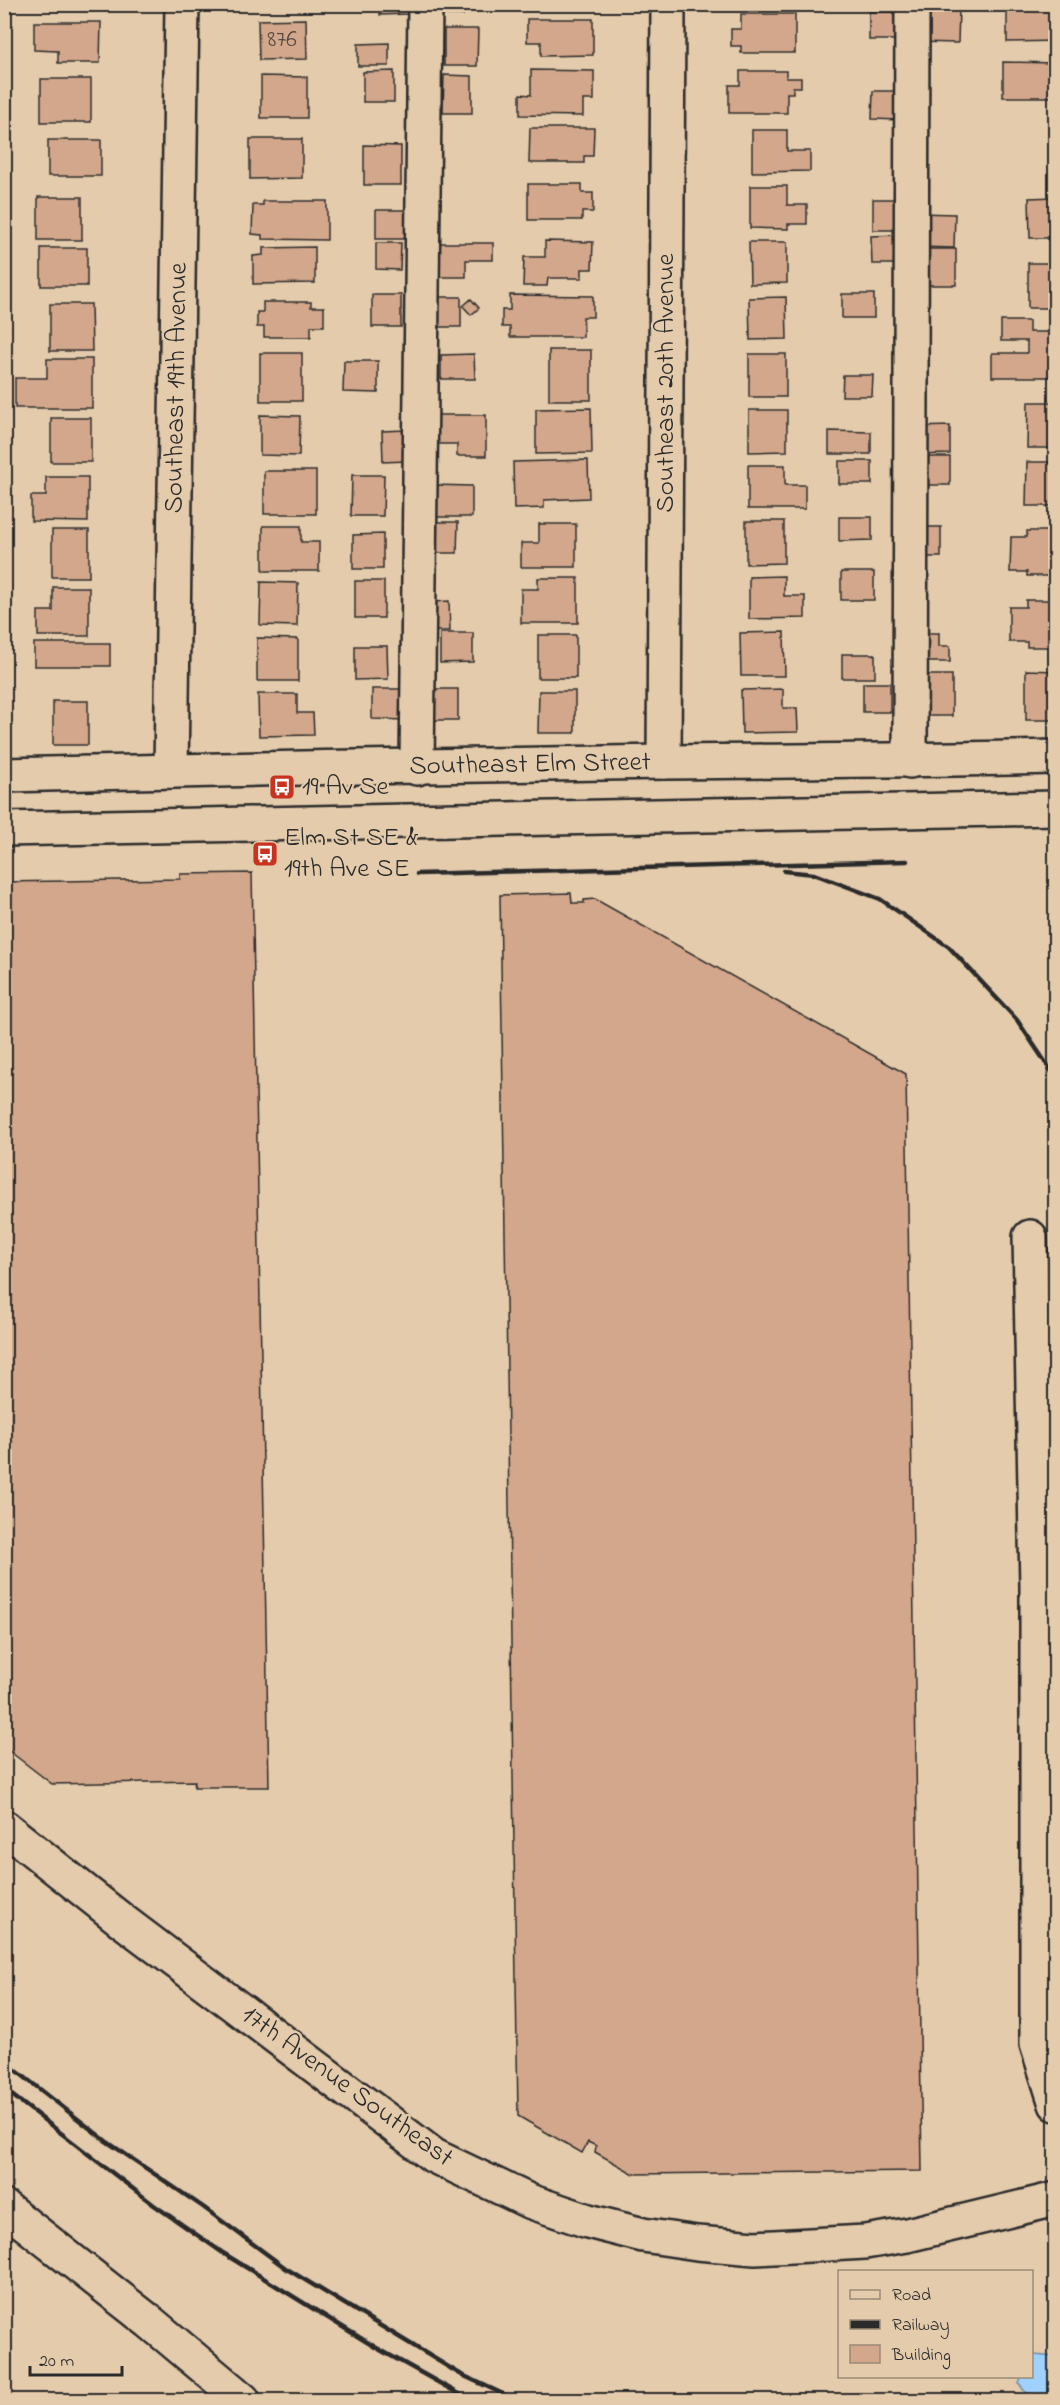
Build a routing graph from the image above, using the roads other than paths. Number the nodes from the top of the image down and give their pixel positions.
1 (182, 4) edge
2 (425, 4) edge
3 (668, 4) edge
4 (912, 4) edge
5 (1056, 757) edge
6 (910, 761) junction
7 (664, 762) junction
8 (417, 768) junction
9 (171, 771) junction
10 (4, 775) edge
11 (1056, 808) edge
12 (4, 829) edge
13 (1030, 1238) dead end
14 (4, 1827) edge
15 (1056, 2104) edge
16 (1056, 2199) edge
17 (4, 2207) edge
18 (243, 2400) edge

1 - 9 street, Southeast 19th Avenue
2 - 8 street
3 - 7 street, Southeast 20th Avenue
4 - 6 street
5 - 6 street, Southeast Elm Street
6 - 7 street, Southeast Elm Street
7 - 8 street, Southeast Elm Street
8 - 9 street, Southeast Elm Street
9 - 10 street, Southeast Elm Street
11 - 12 street, Southeast Elm Street
13 - 15 street
14 - 16 street, 17th Avenue Southeast
17 - 18 street

